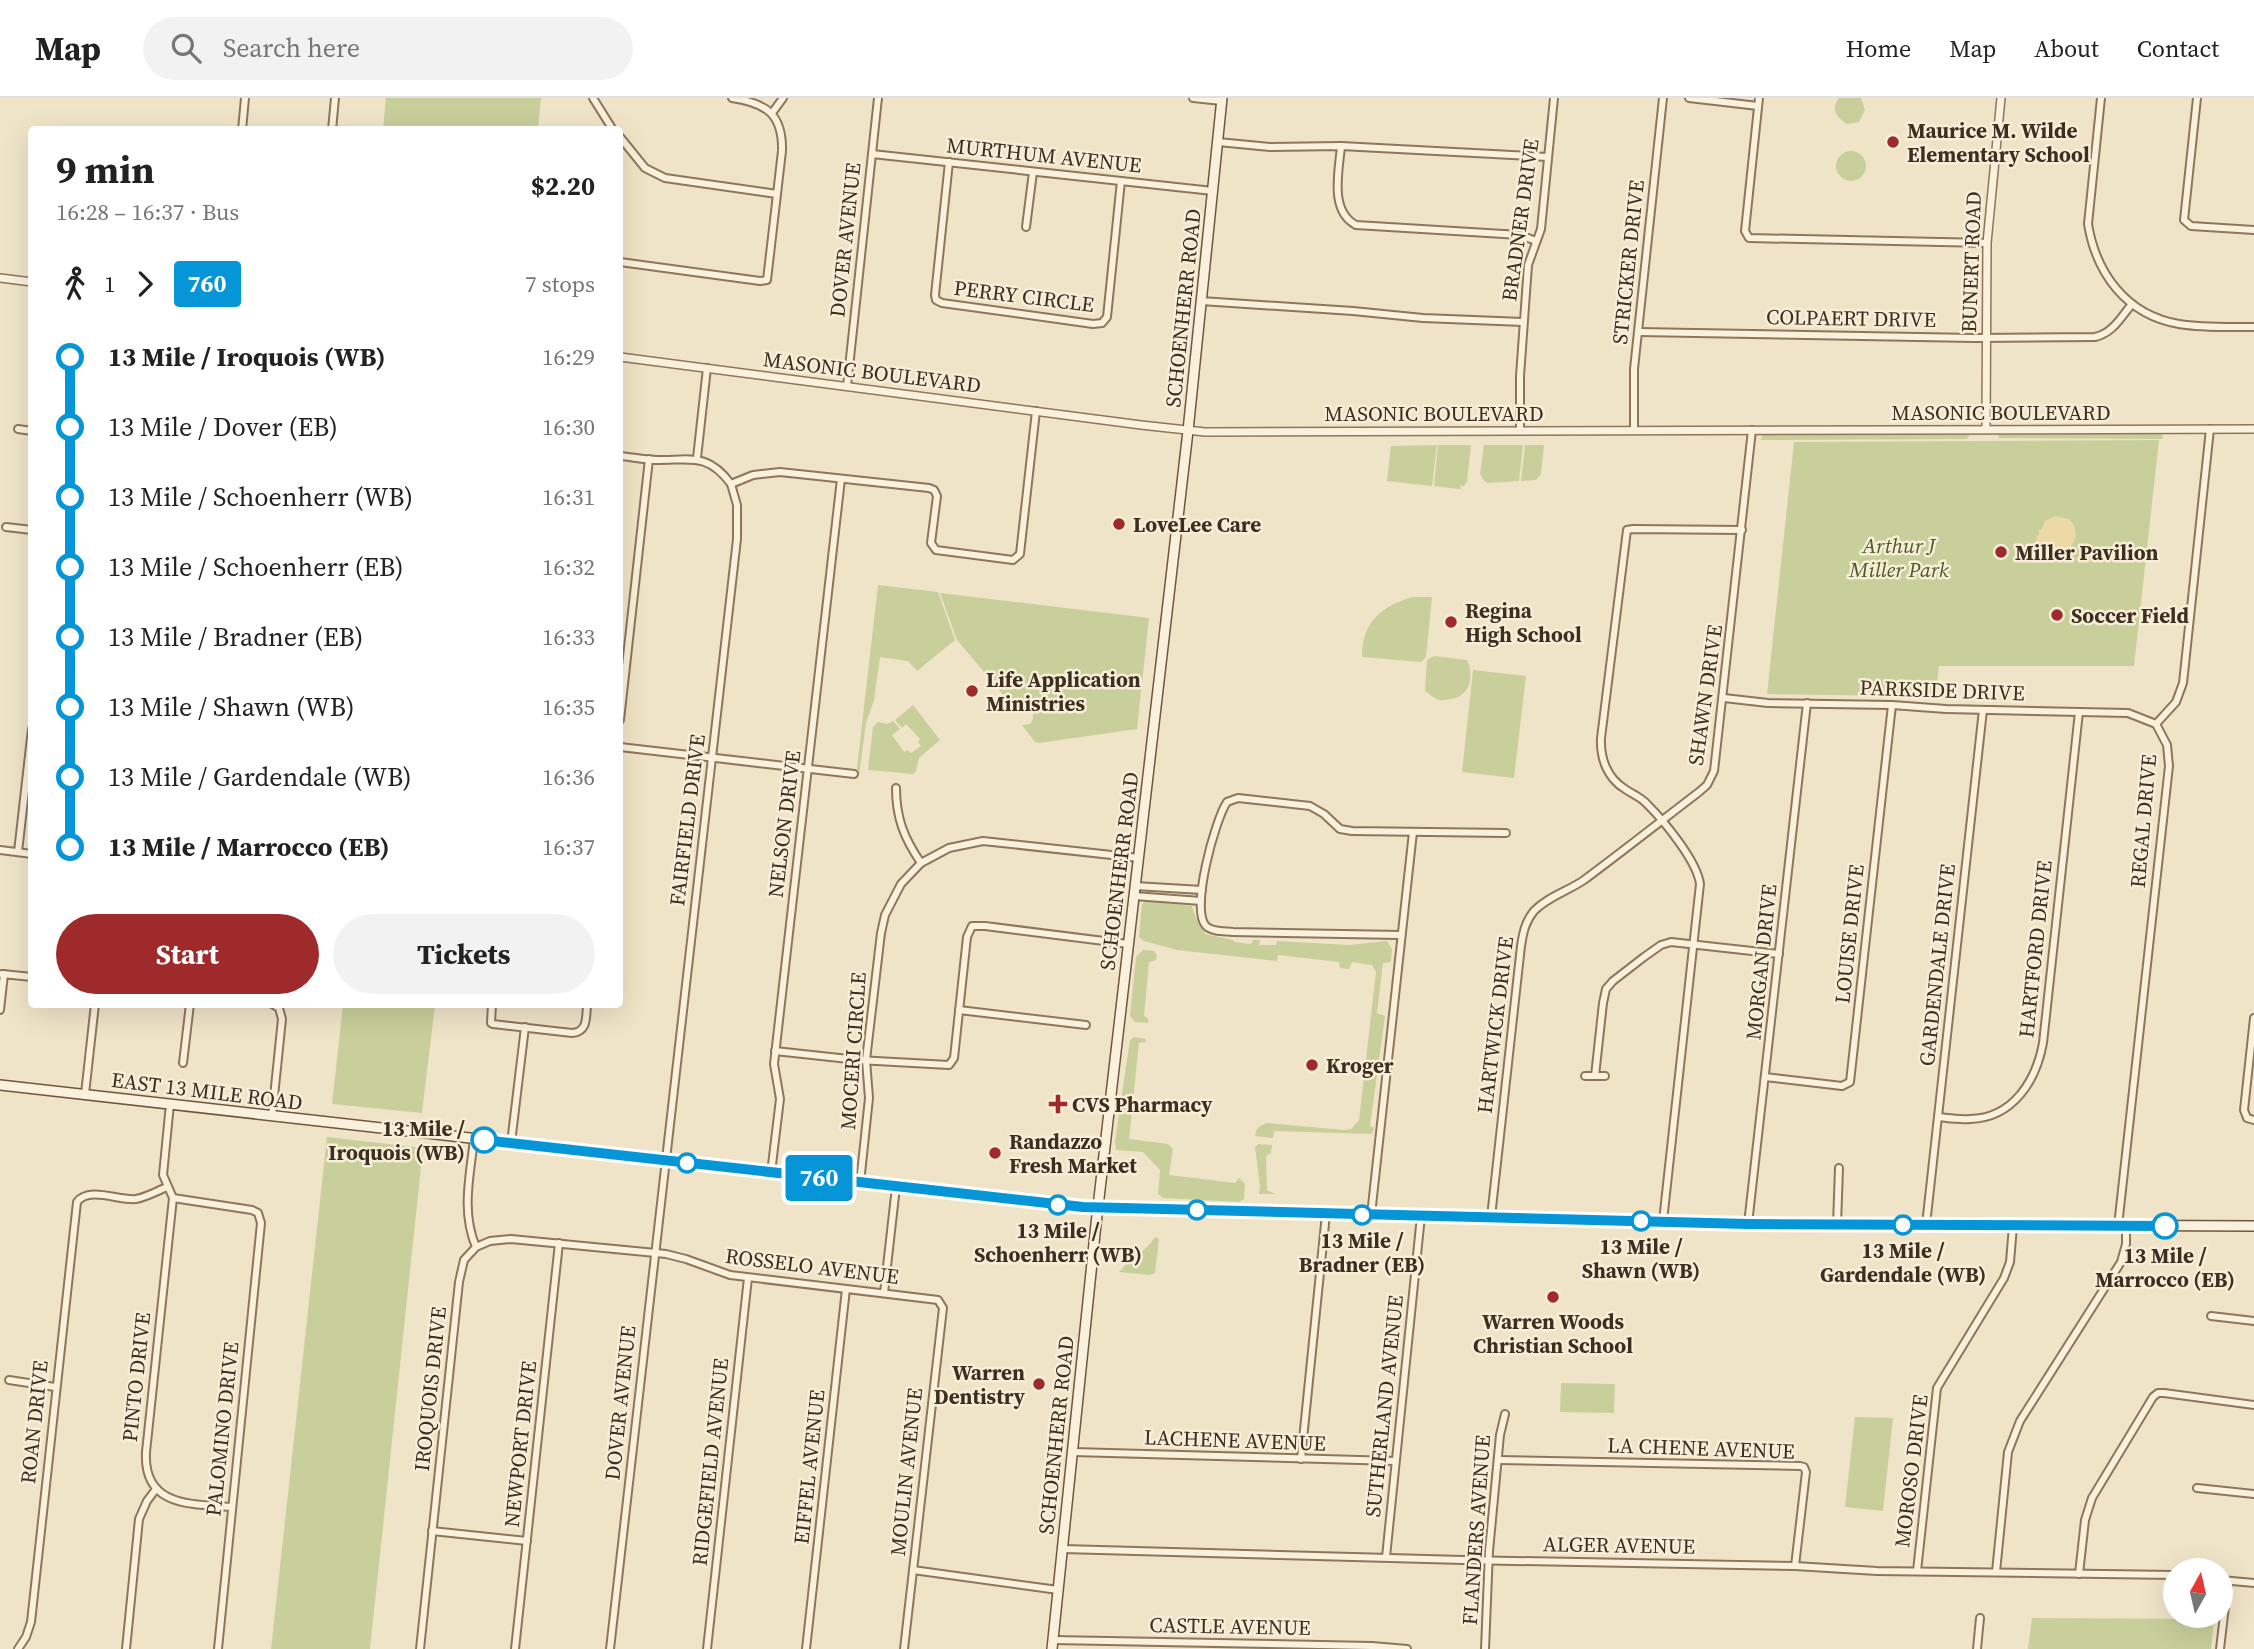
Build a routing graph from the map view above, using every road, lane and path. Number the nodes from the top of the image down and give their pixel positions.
1 (245, 98) edge
2 (335, 98) edge
3 (593, 98) edge
4 (732, 98) edge
5 (783, 98) edge
6 (878, 98) edge
7 (1193, 98) edge
8 (1554, 98) edge
9 (1663, 98) edge
10 (1689, 98) edge
11 (2001, 98) edge
12 (2101, 98) edge
13 (2197, 98) edge
14 (1222, 100) edge
15 (1758, 102) edge
16 (772, 113) junction
17 (242, 126) edge
18 (332, 126) edge
19 (609, 126) edge
20 (623, 142) edge
21 (1219, 142) junction
22 (1341, 145) junction
23 (872, 154) junction
24 (1548, 157) junction
25 (949, 162) junction
26 (1032, 172) junction
27 (1121, 181) junction
28 (1213, 191) junction
29 (777, 194) junction
30 (1026, 227) dead end
31 (2254, 230) edge
32 (1536, 241) junction
33 (1987, 243) junction
34 (623, 262) edge
35 (0, 278) edge
36 (28, 282) edge
37 (1201, 301) junction
38 (2132, 304) junction
39 (1523, 323) junction
40 (2254, 327) edge
41 (1639, 332) junction
42 (1985, 337) junction
43 (623, 357) edge
44 (707, 368) junction
45 (847, 386) junction
46 (1035, 411) junction
47 (18, 429) dead end
48 (1634, 429) junction
49 (1986, 429) junction
50 (2210, 429) junction
51 (2254, 429) edge
52 (28, 430) edge
53 (1520, 430) junction
54 (1752, 430) junction
55 (1188, 431) junction
56 (623, 456) edge
57 (697, 458) junction
58 (649, 459) junction
59 (841, 479) junction
60 (731, 484) junction
61 (6, 527) dead end
62 (28, 530) edge
63 (1742, 530) junction
64 (623, 693) edge
65 (1724, 698) junction
66 (1807, 704) junction
67 (1892, 705) junction
68 (1983, 710) junction
69 (2080, 712) junction
70 (2157, 724) junction
71 (623, 747) edge
72 (712, 758) junction
73 (28, 764) edge
74 (808, 769) junction
75 (854, 774) dead end
76 (896, 788) dead end
77 (1661, 820) junction
78 (1413, 832) junction
79 (1506, 833) dead end
80 (0, 850) edge
81 (18, 852) junction
82 (28, 853) edge
83 (1139, 858) junction
84 (921, 863) junction
85 (1135, 886) junction
86 (1202, 890) junction
87 (1134, 896) junction
88 (1201, 901) junction
89 (1401, 935) junction
90 (1128, 944) junction
91 (1694, 944) junction
92 (1779, 954) junction
93 (2, 974) edge
94 (28, 977) edge
95 (95, 1008) edge
96 (190, 1008) edge
97 (277, 1008) edge
98 (492, 1008) edge
99 (586, 1008) edge
100 (0, 1010) edge
101 (959, 1010) junction
102 (2254, 1018) edge
103 (1086, 1025) dead end
104 (525, 1027) junction
105 (775, 1052) junction
106 (866, 1060) junction
107 (183, 1063) dead end
108 (1585, 1076) dead end
109 (1595, 1076) junction
110 (1605, 1076) dead end
111 (1765, 1077) junction
112 (0, 1085) edge
113 (85, 1094) junction
114 (170, 1104) junction
115 (272, 1116) junction
116 (1937, 1117) junction
117 (2254, 1120) edge
118 (474, 1139) junction
119 (511, 1143) junction
120 (664, 1160) junction
121 (1839, 1168) dead end
122 (772, 1172) junction
123 (860, 1183) junction
124 (167, 1187) junction
125 (897, 1187) junction
126 (173, 1198) junction
127 (1098, 1207) junction
128 (1325, 1214) junction
129 (1371, 1215) junction
130 (1421, 1216) junction
131 (1491, 1217) junction
132 (1663, 1221) junction
133 (1748, 1224) junction
134 (1837, 1225) junction
135 (1926, 1225) junction
136 (2012, 1226) junction
137 (2122, 1226) junction
138 (2254, 1226) edge
139 (559, 1243) junction
140 (476, 1247) junction
141 (654, 1253) junction
142 (748, 1278) junction
143 (846, 1289) junction
144 (884, 1293) junction
145 (938, 1300) joint
146 (2211, 1316) dead end
147 (2254, 1321) edge
148 (9, 1380) dead end
149 (55, 1387) junction
150 (2254, 1405) edge
151 (1505, 1414) dead end
152 (1073, 1452) junction
153 (1301, 1459) junction
154 (1498, 1460) junction
155 (1395, 1461) junction
156 (2197, 1488) dead end
157 (156, 1489) junction
158 (2254, 1494) edge
159 (232, 1507) junction
160 (432, 1531) junction
161 (527, 1541) junction
162 (1063, 1549) junction
163 (1386, 1557) junction
164 (1488, 1560) junction
165 (1795, 1566) junction
166 (913, 1570) junction
167 (1917, 1571) junction
168 (1996, 1572) junction
169 (2079, 1574) junction
170 (2163, 1576) edge
171 (2233, 1582) edge
172 (2254, 1583) edge
173 (1058, 1590) junction
174 (1980, 1618) dead end
175 (2222, 1628) edge
176 (1052, 1645) edge
177 (1276, 1646) edge
178 (1372, 1647) edge
179 (18, 1649) edge
180 (126, 1649) edge
181 (218, 1649) edge
182 (420, 1649) edge
183 (515, 1649) edge
184 (610, 1649) edge
185 (707, 1649) edge
186 (806, 1649) edge
187 (904, 1649) edge
188 (1407, 1649) edge
189 (1485, 1649) edge
190 (1977, 1649) edge
191 (2220, 1649) edge

1 - 17 street
2 - 18 street
3 - 19 street
4 - 16 street
5 - 16 street
6 - 23 street, DOVER AVENUE
7 - 14 street
8 - 24 street, BRADNER DRIVE
9 - 41 street, STRICKER DRIVE
10 - 15 street
11 - 33 street, BUNERT ROAD
12 - 38 street
13 - 31 street
14 - 21 main road, SCHOENHERR ROAD
15 - 33 street
16 - 29 street
20 - 29 street
21 - 22 street
21 - 28 main road, SCHOENHERR ROAD
22 - 24 street
22 - 32 street
23 - 25 street, MURTHUM AVENUE
23 - 45 street, DOVER AVENUE
24 - 32 street, BRADNER DRIVE
25 - 26 street, MURTHUM AVENUE
25 - 27 street, PERRY CIRCLE
26 - 27 street, MURTHUM AVENUE
26 - 30 street
27 - 28 street, MURTHUM AVENUE
28 - 37 main road, SCHOENHERR ROAD
29 - 34 street
32 - 39 street, BRADNER DRIVE
33 - 42 street, BUNERT ROAD
35 - 36 street
37 - 39 street
37 - 55 main road, SCHOENHERR ROAD
38 - 40 street
38 - 42 street, COLPAERT DRIVE
39 - 53 street, BRADNER DRIVE
41 - 42 street, COLPAERT DRIVE
41 - 48 street, STRICKER DRIVE
42 - 49 street, BUNERT ROAD
43 - 44 street, MASONIC BOULEVARD
44 - 45 street, MASONIC BOULEVARD
44 - 57 street
45 - 46 street, MASONIC BOULEVARD
46 - 55 street, MASONIC BOULEVARD
46 - 59 street
47 - 52 street
48 - 53 street, MASONIC BOULEVARD
48 - 54 street, MASONIC BOULEVARD
49 - 50 street, MASONIC BOULEVARD
49 - 54 street, MASONIC BOULEVARD
50 - 51 street, MASONIC BOULEVARD
50 - 70 street, REGAL DRIVE
53 - 55 street, MASONIC BOULEVARD
54 - 63 street, SHAWN DRIVE
55 - 83 main road, SCHOENHERR ROAD
56 - 58 street
57 - 58 street
57 - 60 street
58 - 64 street
59 - 60 street
59 - 74 street, NELSON DRIVE
60 - 72 street, FAIRFIELD DRIVE
61 - 62 street
63 - 65 street, SHAWN DRIVE
63 - 77 street
65 - 66 street, PARKSIDE DRIVE
65 - 77 street, SHAWN DRIVE
66 - 67 street, PARKSIDE DRIVE
66 - 92 street, MORGAN DRIVE
67 - 68 street, PARKSIDE DRIVE
67 - 111 street, LOUISE DRIVE
68 - 69 street, PARKSIDE DRIVE
68 - 116 street, GARDENDALE DRIVE
69 - 70 street, PARKSIDE DRIVE
69 - 116 street, HARTFORD DRIVE
70 - 137 street, REGAL DRIVE
71 - 72 street
72 - 74 street
72 - 120 street, FAIRFIELD DRIVE
73 - 81 street
74 - 75 street
74 - 105 street, NELSON DRIVE
76 - 84 street
77 - 91 street
77 - 131 street, HARTWICK DRIVE
78 - 79 street
78 - 86 street
78 - 89 street
80 - 81 street
81 - 82 street
83 - 84 street, MOCERI CIRCLE
83 - 85 main road, SCHOENHERR ROAD
84 - 106 street, MOCERI CIRCLE
85 - 86 street
85 - 87 main road, SCHOENHERR ROAD
86 - 88 street
87 - 88 street
87 - 90 main road, SCHOENHERR ROAD
88 - 89 street
89 - 129 street
90 - 101 street
90 - 127 main road, SCHOENHERR ROAD
91 - 92 street
91 - 109 street
91 - 132 street
92 - 111 street, MORGAN DRIVE
93 - 94 street
93 - 100 street
95 - 113 street
96 - 107 street
97 - 115 street
98 - 104 street
99 - 104 street
101 - 103 street
101 - 106 street
102 - 117 street
104 - 119 street
105 - 106 street
105 - 122 street, NELSON DRIVE
106 - 123 street, MOCERI CIRCLE
108 - 109 street
109 - 110 street
111 - 133 street, MORGAN DRIVE
112 - 113 main road, EAST 13 MILE ROAD
113 - 114 main road, EAST 13 MILE ROAD
114 - 115 main road, EAST 13 MILE ROAD
114 - 124 street
115 - 118 main road, EAST 13 MILE ROAD
116 - 135 street, GARDENDALE DRIVE
118 - 119 main road, EAST 13 MILE ROAD
118 - 140 street
119 - 120 main road, EAST 13 MILE ROAD
120 - 122 main road, EAST 13 MILE ROAD
120 - 141 street, DOVER AVENUE
121 - 134 street
122 - 123 main road, EAST 13 MILE ROAD
123 - 125 main road, EAST 13 MILE ROAD
124 - 126 street
124 - 149 street, ROAN DRIVE
125 - 127 main road, EAST 13 MILE ROAD
125 - 144 street
126 - 157 street, PINTO DRIVE
126 - 159 street, PALOMINO DRIVE
127 - 128 main road, EAST 13 MILE ROAD
127 - 152 main road, SCHOENHERR ROAD
128 - 129 main road, EAST 13 MILE ROAD
128 - 153 street
129 - 130 main road, EAST 13 MILE ROAD
130 - 131 main road, EAST 13 MILE ROAD
130 - 155 street, SUTHERLAND AVENUE
131 - 132 main road, EAST 13 MILE ROAD
132 - 133 main road, EAST 13 MILE ROAD
133 - 134 main road, EAST 13 MILE ROAD
134 - 135 main road, EAST 13 MILE ROAD
135 - 136 main road, EAST 13 MILE ROAD
136 - 137 main road, EAST 13 MILE ROAD
136 - 167 street, MOROSO DRIVE
137 - 138 main road, EAST 13 MILE ROAD
137 - 168 street, REGAL DRIVE
139 - 140 street, ROSSELO AVENUE
139 - 141 street, ROSSELO AVENUE
139 - 161 street, NEWPORT DRIVE
140 - 160 street, IROQUOIS DRIVE
141 - 142 street, ROSSELO AVENUE
141 - 184 street, DOVER AVENUE
142 - 143 street, ROSSELO AVENUE
142 - 185 street, RIDGEFIELD AVENUE
143 - 144 street, ROSSELO AVENUE
143 - 186 street, EIFFEL AVENUE
144 - 145 street, ROSSELO AVENUE
145 - 166 street, MOULIN AVENUE
146 - 147 street
148 - 149 street
149 - 179 street, ROAN DRIVE
150 - 169 street
151 - 154 street, FLANDERS AVENUE
152 - 153 street, LACHENE AVENUE
152 - 162 main road, SCHOENHERR ROAD
153 - 155 street, LACHENE AVENUE
154 - 164 street, FLANDERS AVENUE
154 - 165 street, LA CHENE AVENUE
155 - 163 street, SUTHERLAND AVENUE
156 - 158 street
157 - 159 street
157 - 180 street
159 - 181 street, PALOMINO DRIVE
160 - 161 street
160 - 182 street, IROQUOIS DRIVE
161 - 183 street, NEWPORT DRIVE
162 - 163 street, ALGER AVENUE
162 - 173 main road, SCHOENHERR ROAD
163 - 164 street, ALGER AVENUE
164 - 165 street, ALGER AVENUE
164 - 189 street, FLANDERS AVENUE
165 - 167 street, ALGER AVENUE
166 - 173 street
166 - 187 street, MOULIN AVENUE
167 - 168 street, ALGER AVENUE
168 - 169 street, ALGER AVENUE
169 - 170 street, ALGER AVENUE
171 - 172 street
173 - 176 main road, SCHOENHERR ROAD
174 - 190 street
175 - 191 street
176 - 177 street, CASTLE AVENUE
177 - 178 street, CASTLE AVENUE
178 - 188 street, CASTLE AVENUE

